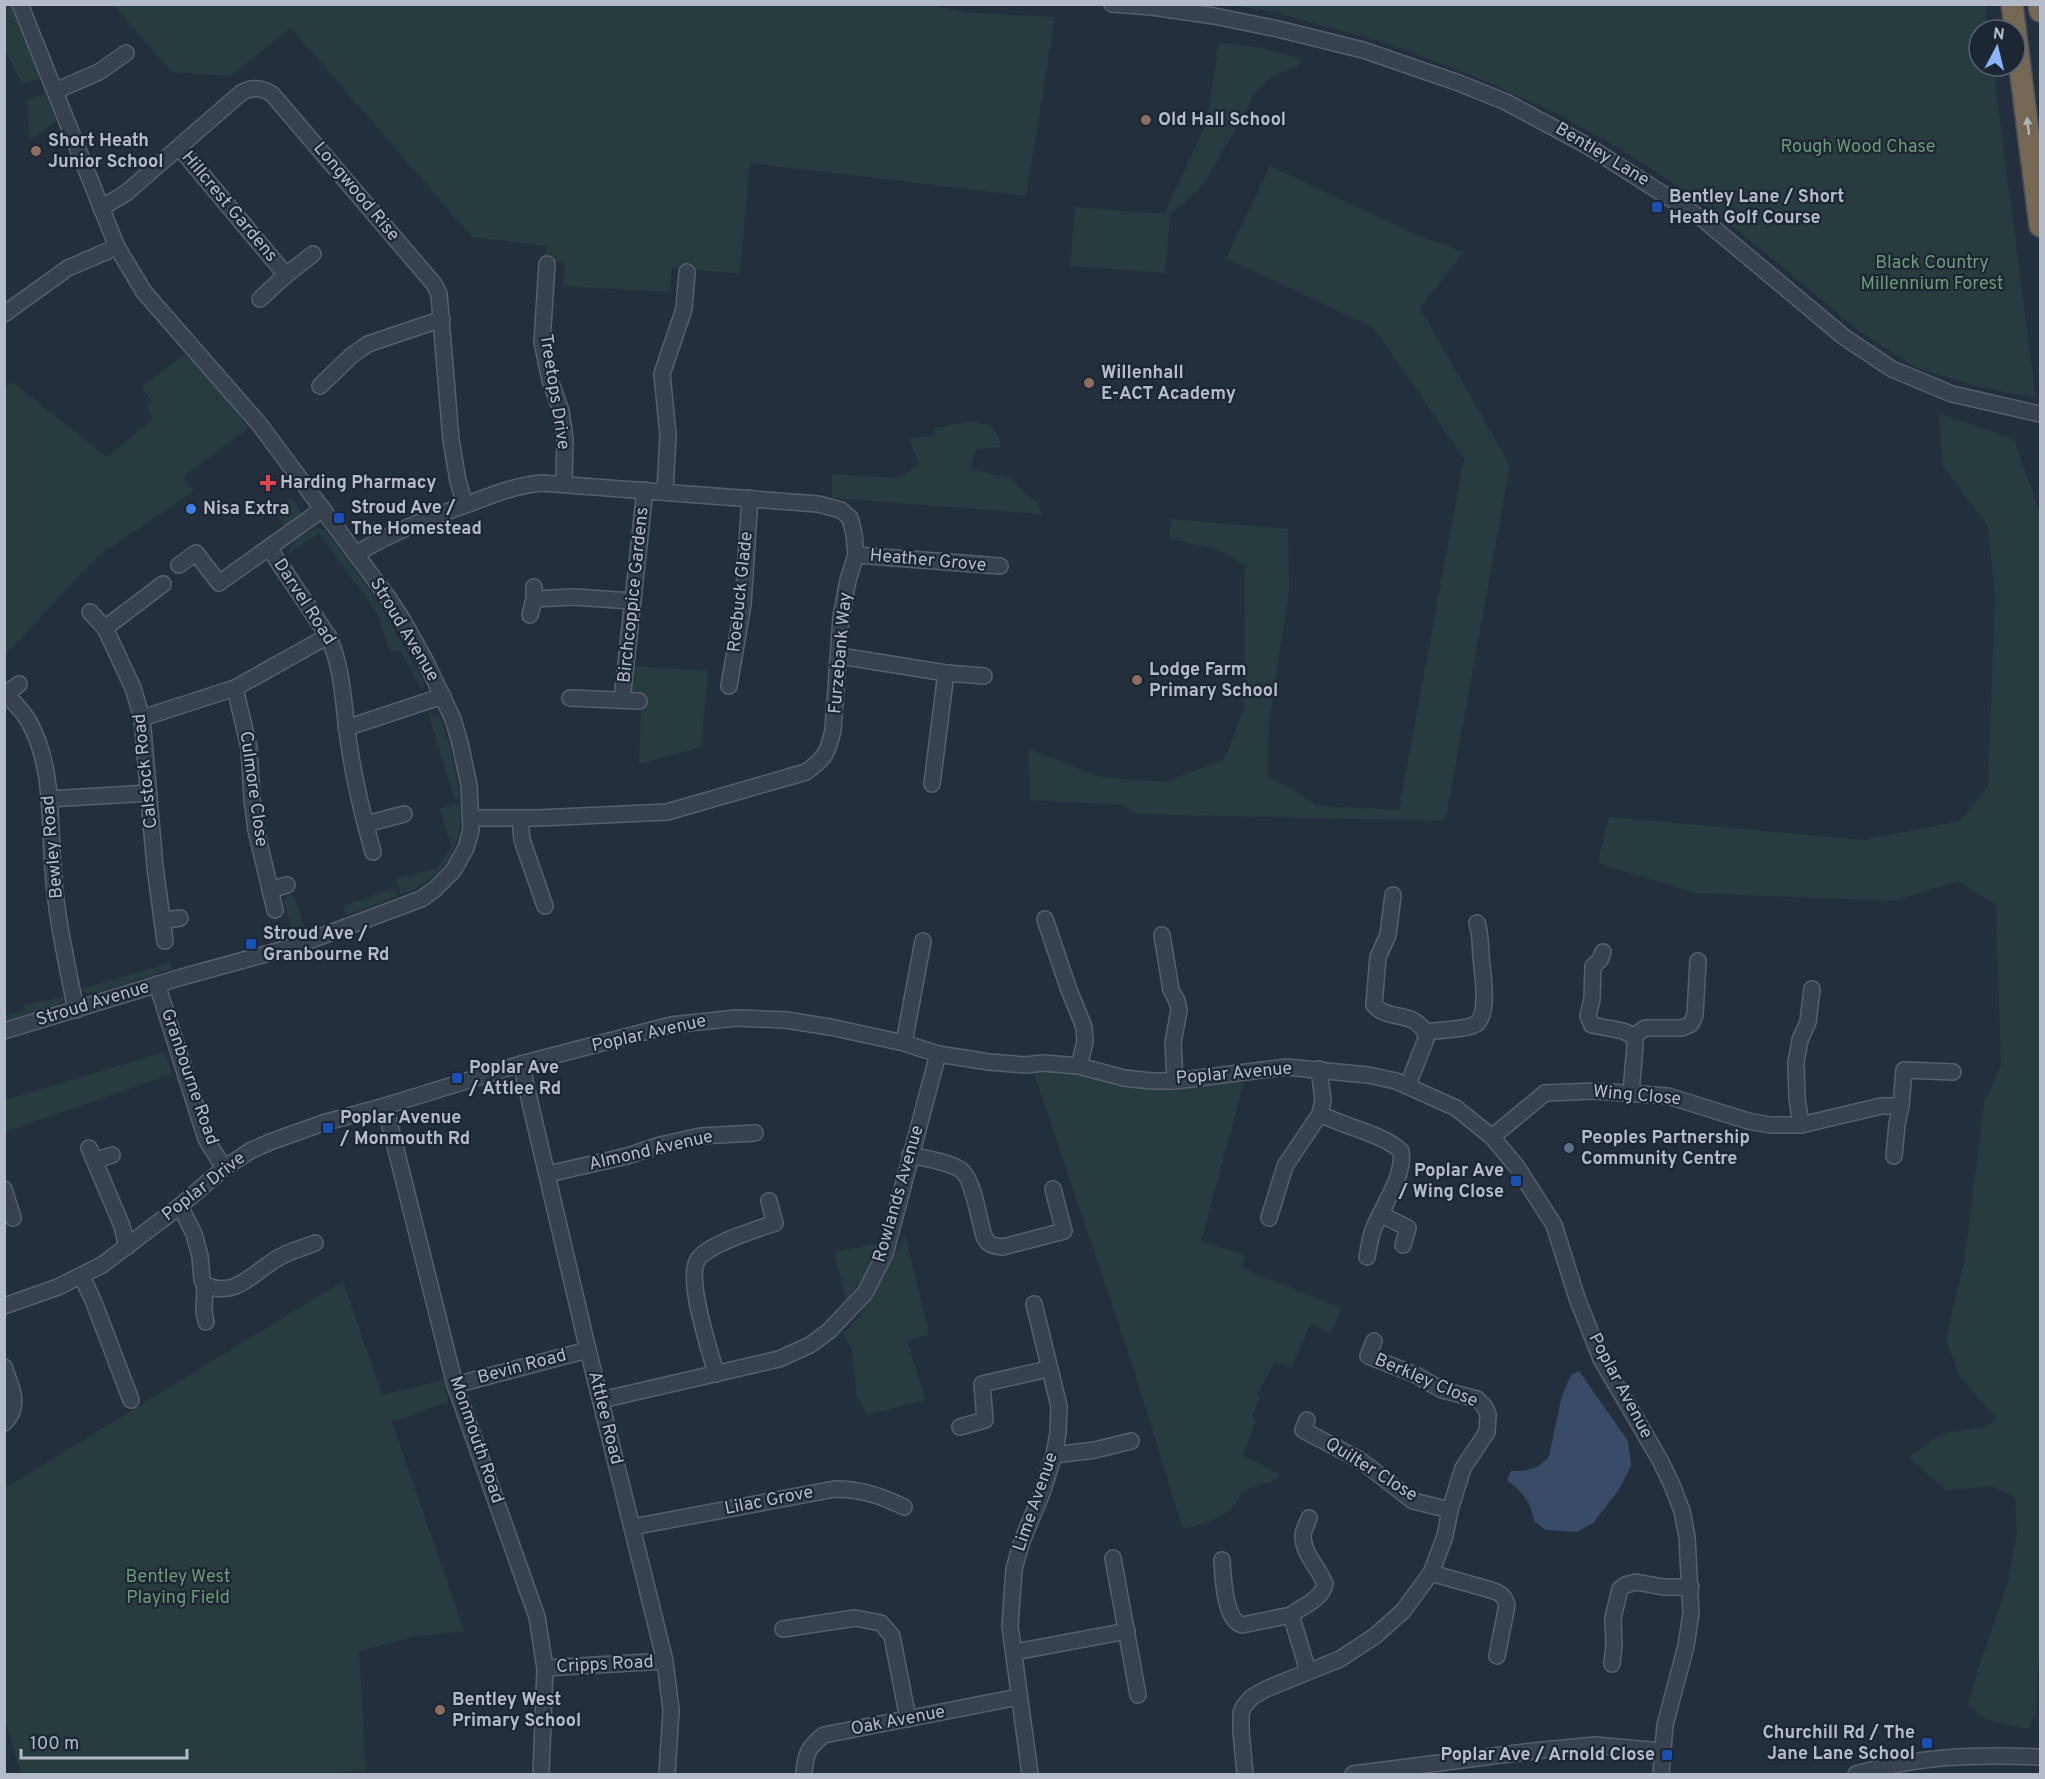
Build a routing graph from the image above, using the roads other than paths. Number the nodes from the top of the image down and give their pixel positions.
1 (20, 4) edge
2 (1112, 4) edge
3 (2012, 4) edge
4 (2040, 4) edge
5 (2040, 11) edge
6 (126, 53) dead end
7 (55, 91) junction
8 (179, 147) junction
9 (102, 208) junction
10 (2040, 226) edge
11 (117, 247) junction
12 (314, 255) dead end
13 (547, 264) dead end
14 (283, 272) junction
15 (687, 272) dead end
16 (260, 299) dead end
17 (4, 314) edge
18 (442, 319) junction
19 (320, 386) dead end
20 (2040, 414) edge
21 (564, 484) junction
22 (645, 490) junction
23 (665, 492) junction
24 (750, 498) junction
25 (465, 505) junction
26 (323, 509) junction
27 (269, 548) junction
28 (356, 554) junction
29 (856, 555) junction
30 (179, 565) dead end
31 (1000, 566) dead end
32 (163, 584) dead end
33 (632, 601) junction
34 (90, 612) dead end
35 (530, 615) dead end
36 (105, 628) junction
37 (328, 636) junction
38 (840, 656) junction
39 (976, 670) dead end
40 (946, 673) junction
41 (19, 684) dead end
42 (729, 686) dead end
43 (235, 688) junction
44 (5, 693) edge
45 (443, 696) junction
46 (570, 698) dead end
47 (622, 700) junction
48 (639, 701) dead end
49 (142, 718) junction
50 (346, 728) junction
51 (932, 784) dead end
52 (149, 792) junction
53 (49, 799) junction
54 (404, 814) dead end
55 (472, 818) junction
56 (520, 818) junction
57 (366, 824) junction
58 (373, 852) dead end
59 (287, 885) dead end
60 (270, 890) junction
61 (1393, 895) dead end
62 (546, 899) dead end
63 (275, 910) dead end
64 (180, 918) dead end
65 (1045, 919) dead end
66 (162, 921) junction
67 (1477, 924) dead end
68 (1162, 936) dead end
69 (923, 940) dead end
70 (165, 941) dead end
71 (1603, 952) dead end
72 (1698, 961) dead end
73 (157, 984) junction
74 (1812, 989) dead end
75 (76, 1010) junction
76 (4, 1031) edge
77 (1425, 1032) junction
78 (1634, 1036) junction
79 (904, 1043) junction
80 (938, 1054) junction
81 (521, 1064) junction
82 (1079, 1066) junction
83 (1319, 1069) junction
84 (1953, 1072) dead end
85 (1175, 1080) junction
86 (1408, 1085) junction
87 (1631, 1092) junction
88 (385, 1106) junction
89 (1901, 1106) junction
90 (1320, 1114) junction
91 (1801, 1125) junction
92 (755, 1133) dead end
93 (1491, 1137) junction
94 (112, 1155) dead end
95 (910, 1155) junction
96 (1894, 1156) dead end
97 (224, 1168) junction
98 (548, 1174) junction
99 (1053, 1189) dead end
100 (5, 1195) edge
101 (770, 1201) dead end
102 (180, 1206) junction
103 (1380, 1214) junction
104 (13, 1218) dead end
105 (1269, 1218) dead end
106 (315, 1243) dead end
107 (1402, 1245) dead end
108 (127, 1247) junction
109 (1367, 1257) dead end
110 (82, 1277) junction
111 (205, 1285) junction
112 (1034, 1304) dead end
113 (4, 1306) edge
114 (206, 1322) dead end
115 (1374, 1341) dead end
116 (588, 1350) junction
117 (4, 1367) edge
118 (1048, 1369) junction
119 (716, 1374) junction
120 (455, 1385) junction
121 (125, 1395) dead end
122 (601, 1400) junction
123 (1307, 1420) dead end
124 (4, 1423) edge
125 (960, 1427) dead end
126 (1131, 1441) dead end
127 (1054, 1455) junction
128 (904, 1507) dead end
129 (1450, 1510) junction
130 (1309, 1518) dead end
131 (632, 1527) junction
132 (1113, 1558) dead end
133 (1222, 1560) dead end
134 (1431, 1573) junction
135 (1691, 1587) junction
136 (1291, 1615) junction
137 (783, 1629) dead end
138 (1127, 1631) junction
139 (1015, 1652) junction
140 (1497, 1656) dead end
141 (665, 1661) junction
142 (1612, 1664) dead end
143 (545, 1668) junction
144 (1308, 1671) junction
145 (1138, 1695) dead end
146 (1018, 1697) junction
147 (908, 1719) junction
148 (1662, 1750) junction
149 (2040, 1757) edge
150 (1424, 1769) edge
151 (541, 1774) edge
152 (667, 1774) edge
153 (804, 1774) edge
154 (1030, 1774) edge
155 (1245, 1774) edge
156 (1358, 1774) edge
157 (1661, 1774) edge
158 (1856, 1774) edge

1 - 7 street, Stroud Avenue
2 - 20 street, Bentley Lane
10 -> 3 highway
4 - 5 highway
6 - 7 street
7 - 9 street, Stroud Avenue
8 - 9 street, Longwood Rise
8 - 14 street, Hillcrest Gardens
8 - 18 street, Longwood Rise
9 - 11 street, Stroud Avenue
11 - 17 street
11 - 26 street, Stroud Avenue
12 - 14 street
13 - 21 street, Treetops Drive
14 - 16 street
15 - 23 street
18 - 19 street
18 - 25 street, Longwood Rise
21 - 22 street, Furzebank Way
21 - 25 street, Furzebank Way
22 - 23 street, Furzebank Way
22 - 33 street, Birchcoppice Gardens
23 - 24 street, Furzebank Way
24 - 29 street, Furzebank Way
24 - 42 street, Roebuck Glade
25 - 28 street, Furzebank Way
26 - 27 street, Darvel Road
26 - 28 street, Stroud Avenue
27 - 30 street, Darvel Road
27 - 37 street, Darvel Road
28 - 45 street, Stroud Avenue
29 - 31 street, Heather Grove
29 - 38 street, Furzebank Way
32 - 36 street
33 - 35 street
33 - 47 street, Birchcoppice Gardens
34 - 36 street, Calstock Road
36 - 49 street, Calstock Road
37 - 43 street
37 - 50 street, Darvel Road
38 - 40 street
38 - 56 street, Furzebank Way
39 - 40 street
40 - 51 street
41 - 44 street, Bewley Road
43 - 49 street
43 - 60 street, Culmore Close
44 - 53 street, Bewley Road
45 - 50 street
45 - 55 street, Stroud Avenue
46 - 47 street, Birchcoppice Gardens
47 - 48 street, Birchcoppice Gardens
49 - 52 street, Calstock Road
50 - 57 street, Darvel Road
52 - 53 street
52 - 66 street, Calstock Road
53 - 75 street, Bewley Road
54 - 57 street
55 - 56 street, Furzebank Way
55 - 73 street, Stroud Avenue
56 - 62 street
57 - 58 street, Darvel Road
59 - 60 street
60 - 63 street, Culmore Close
61 - 77 street
64 - 66 street
65 - 82 street
66 - 70 street, Calstock Road
67 - 77 street
68 - 85 street
69 - 79 street
71 - 78 street
72 - 78 street
73 - 75 street, Stroud Avenue
73 - 97 street, Granbourne Road
74 - 91 street
75 - 76 street, Stroud Avenue
77 - 86 street
78 - 87 street
79 - 80 street, Poplar Avenue
79 - 81 street, Poplar Avenue
80 - 82 street, Poplar Avenue
80 - 95 street, Rowlands Avenue
81 - 88 street, Poplar Drive
81 - 98 street, Attlee Road
82 - 85 street, Poplar Avenue
83 - 85 street, Poplar Avenue
83 - 86 street, Poplar Avenue
83 - 90 street
84 - 89 street
86 - 93 street, Poplar Avenue
87 - 91 street, Wing Close
87 - 93 street, Wing Close
88 - 97 street, Poplar Drive
88 - 120 street, Monmouth Road
89 - 91 street, Wing Close
89 - 96 street
90 - 103 street
90 - 105 street
92 - 98 street, Almond Avenue
93 - 135 street, Poplar Avenue
94 - 108 street
95 - 99 street
95 - 119 street, Rowlands Avenue
97 - 102 street, Poplar Drive
98 - 116 street, Attlee Road
100 - 104 street
101 - 119 street
102 - 108 street, Poplar Drive
102 - 111 street
103 - 107 street
103 - 109 street
106 - 111 street
108 - 110 street, Poplar Drive
110 - 113 street, Poplar Drive
110 - 121 street
111 - 114 street
112 - 118 street, Lime Avenue
115 - 129 street, Berkley Close
116 - 120 street, Bevin Road
116 - 122 street, Attlee Road
117 - 124 street
118 - 125 street
118 - 127 street, Lime Avenue
119 - 122 street, Rowlands Avenue
120 - 143 street, Monmouth Road
122 - 131 street, Attlee Road
123 - 129 street, Quilter Close
126 - 127 street
127 - 139 street, Lime Avenue
128 - 131 street, Lilac Grove
129 - 134 street, Berkley Close
130 - 136 street
131 - 141 street, Attlee Road
132 - 138 street
133 - 136 street
134 - 140 street
134 - 144 street, Berkley Close
135 - 142 street
135 - 148 street, Poplar Avenue
136 - 144 street
137 - 147 street
138 - 139 street
138 - 145 street
139 - 146 street, Lime Avenue
141 - 143 street, Cripps Road
141 - 152 street, Attlee Road
143 - 151 street, Monmouth Road
144 - 155 street, Berkley Close
146 - 147 street, Oak Avenue
146 - 154 street, Lime Avenue
147 - 153 street, Oak Avenue
148 - 150 street
148 - 157 street, Poplar Avenue
149 - 158 street
150 - 156 street

